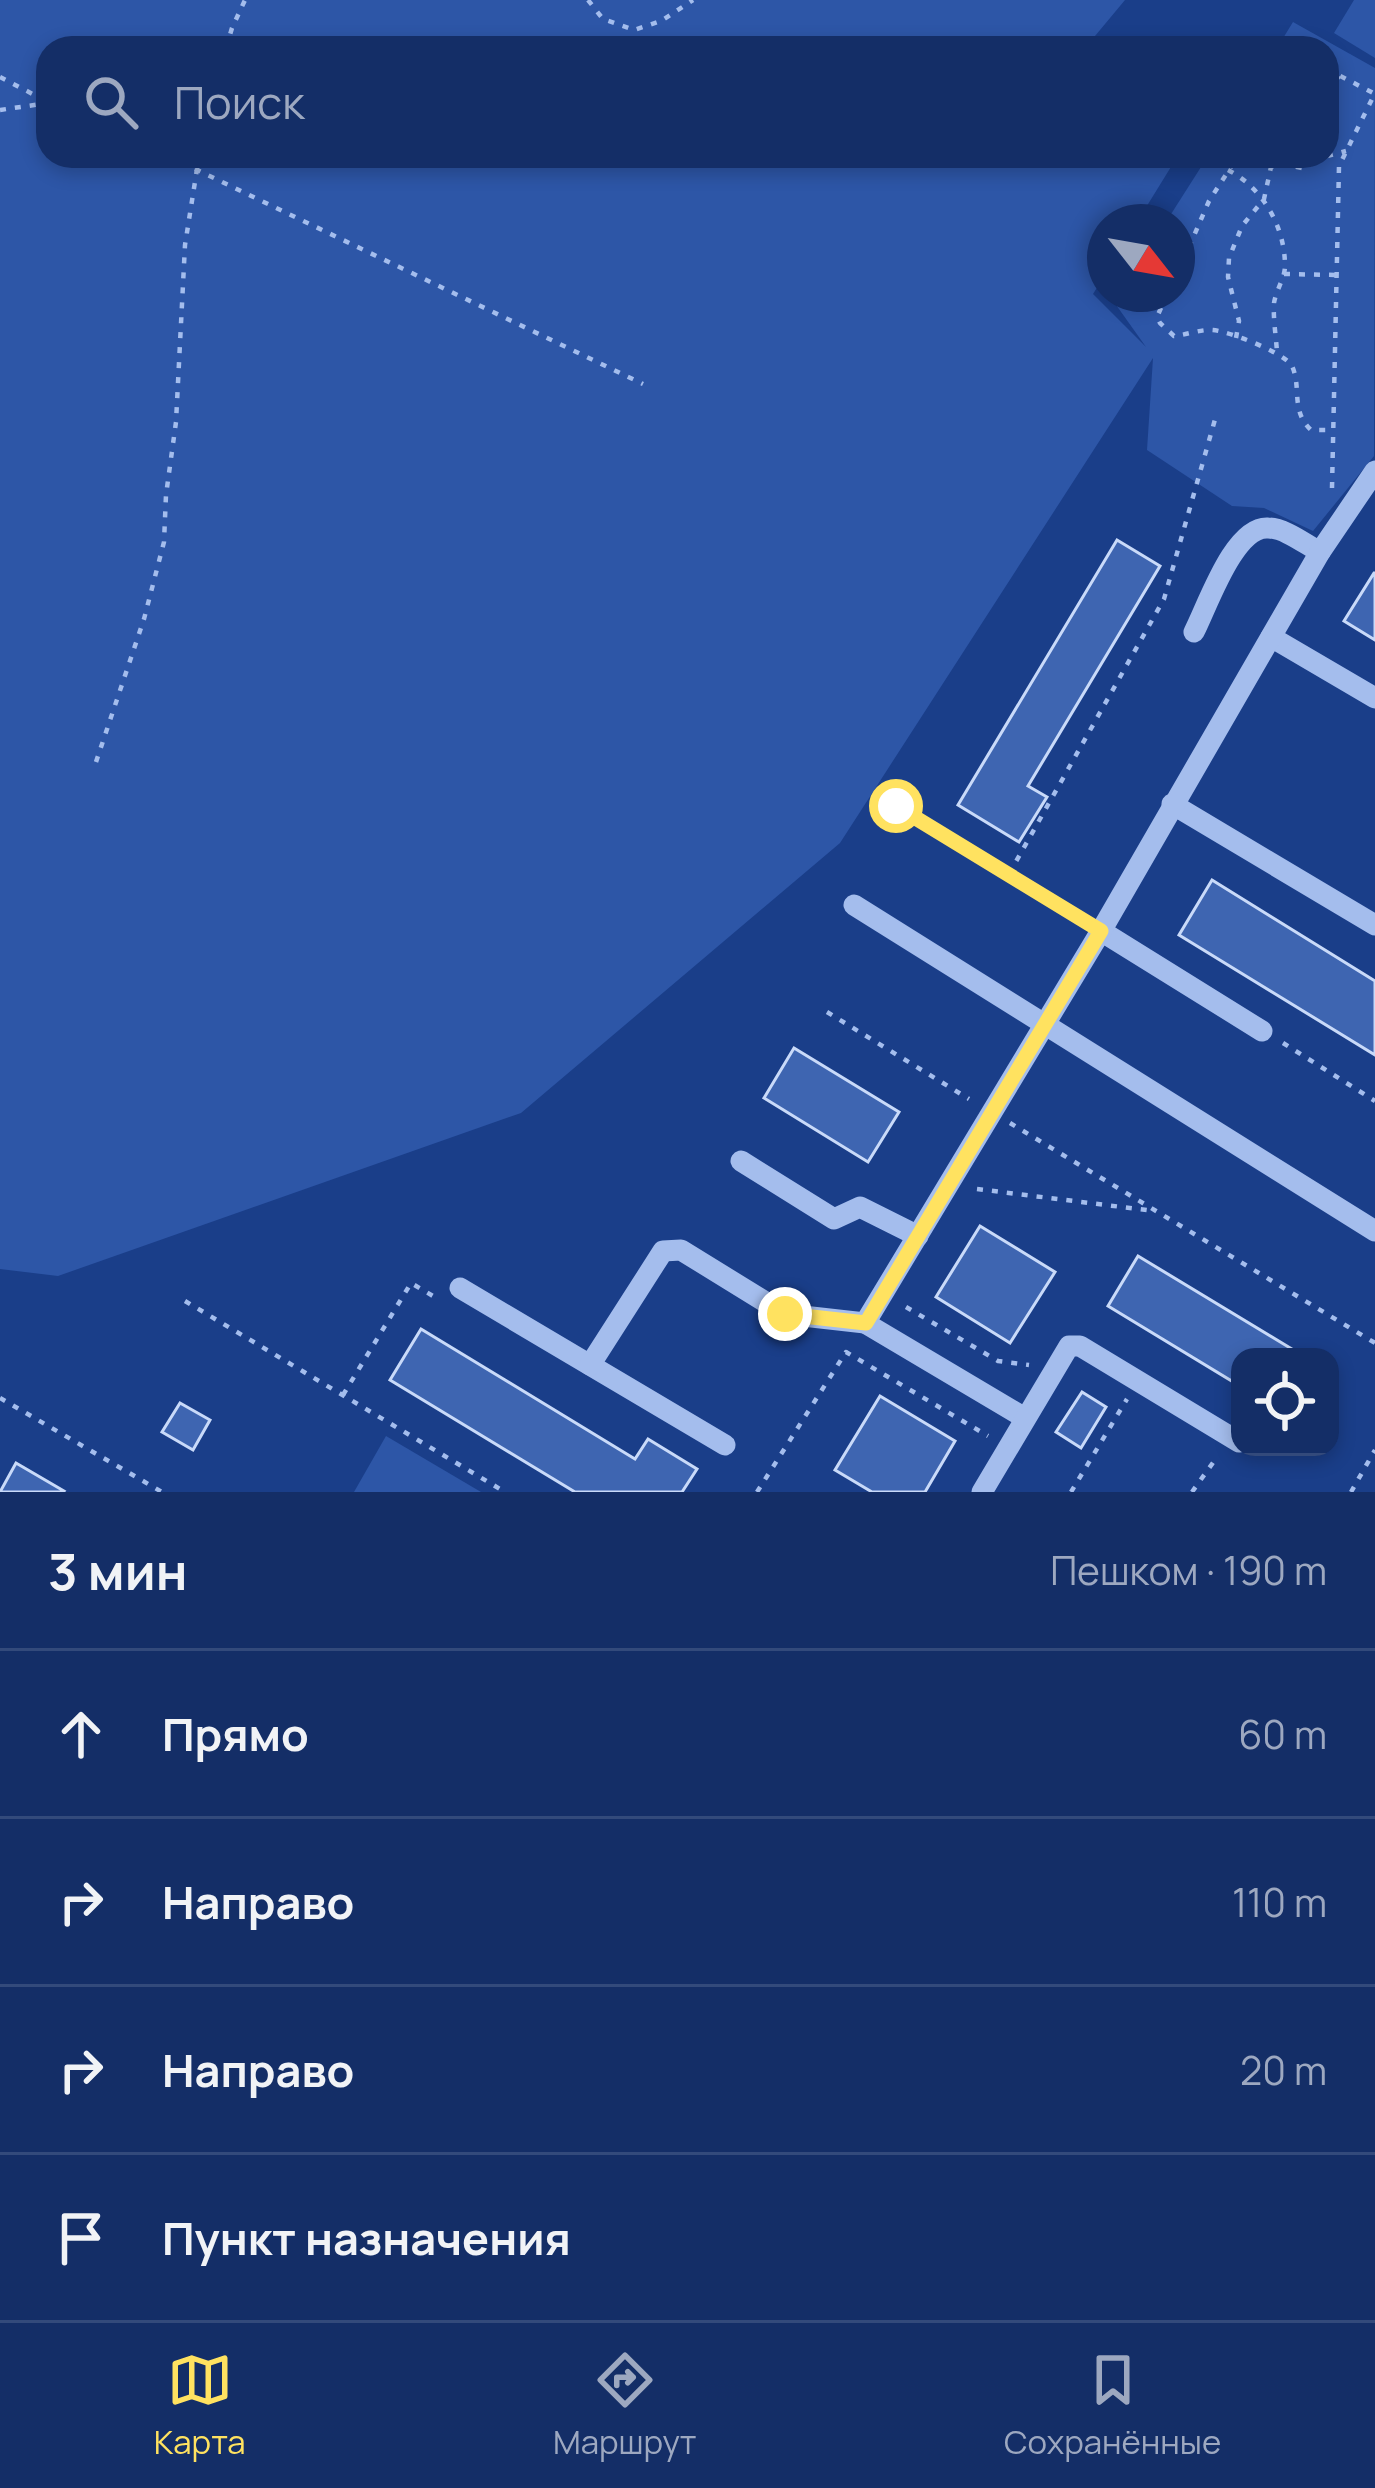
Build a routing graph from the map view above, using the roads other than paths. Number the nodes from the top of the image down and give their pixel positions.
1 (1375, 471) edge
2 (1320, 552) junction
3 (1194, 632) dead end
4 (1270, 637) junction
5 (1375, 698) edge
6 (1172, 804) junction
7 (854, 905) dead end
8 (1375, 926) edge
9 (1101, 931) junction
10 (1043, 1025) junction
11 (1262, 1031) road end
12 (741, 1161) dead end
13 (1375, 1231) edge
14 (918, 1236) junction
15 (460, 1288) road end
16 (866, 1323) junction
17 (590, 1365) junction
18 (1025, 1418) junction
19 (1231, 1437) edge
20 (724, 1445) dead end
21 (982, 1492) edge

1 - 2 street
2 - 3 street
2 - 4 street
4 - 5 street
4 - 6 street
6 - 8 street
6 - 9 street
7 - 10 street
9 - 10 street
9 - 11 street
10 - 13 street
10 - 14 street
12 - 14 street
14 - 16 street
15 - 17 street
16 - 17 street
16 - 18 street
17 - 20 street
18 - 19 street
18 - 21 street

